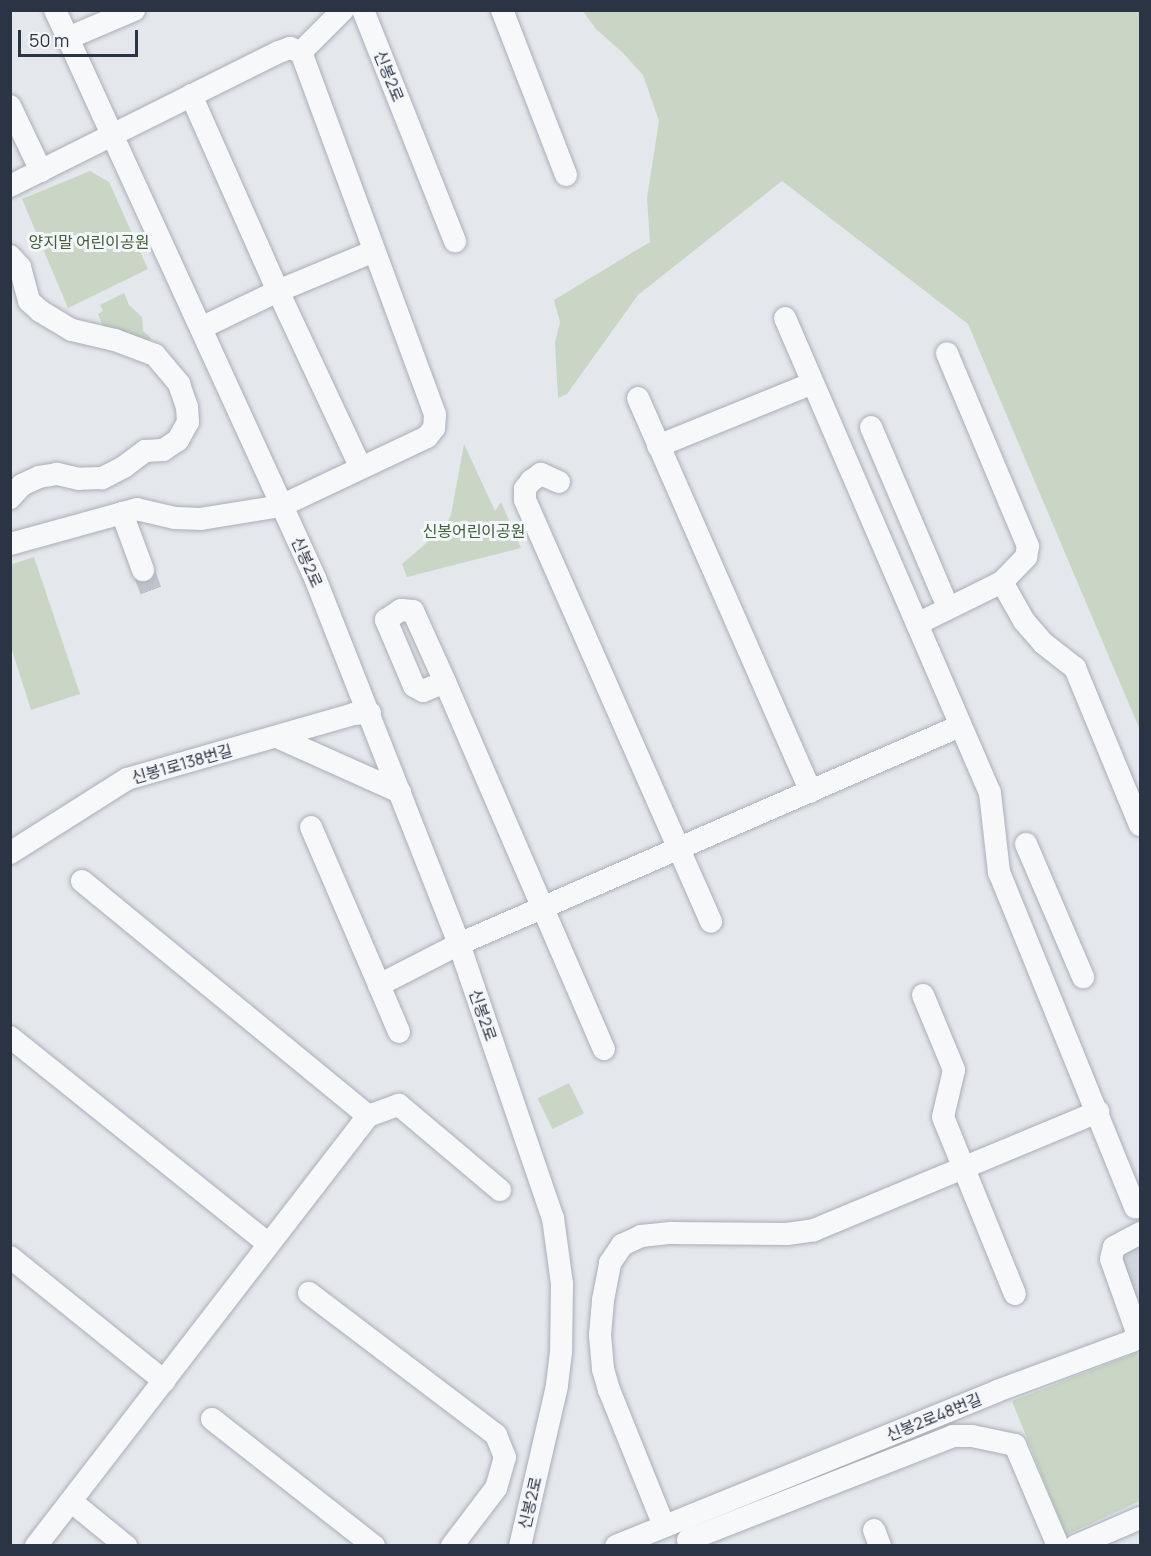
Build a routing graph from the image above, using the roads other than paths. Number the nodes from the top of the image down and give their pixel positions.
1 (55, 10) edge
2 (134, 10) edge
3 (343, 10) edge
4 (363, 10) edge
5 (502, 10) edge
6 (68, 38) junction
7 (301, 52) junction
8 (191, 95) junction
9 (11, 107) edge
10 (114, 137) junction
11 (41, 171) junction
12 (566, 175) dead end
13 (10, 186) edge
14 (455, 241) dead end
15 (374, 250) junction
16 (10, 256) edge
17 (278, 291) junction
18 (785, 318) dead end
19 (201, 328) junction
20 (947, 353) dead end
21 (813, 383) junction
22 (638, 398) dead end
23 (871, 427) dead end
24 (658, 446) junction
25 (887, 466) junction
26 (361, 468) junction
27 (855, 481) junction
28 (560, 482) dead end
29 (10, 498) edge
30 (281, 506) junction
31 (122, 513) junction
32 (10, 544) edge
33 (143, 570) tunnel mouth
34 (932, 572) junction
35 (1002, 582) junction
36 (902, 588) junction
37 (943, 596) dead end
38 (917, 624) junction
39 (445, 682) dead end
40 (370, 713) junction
41 (960, 726) junction
42 (277, 737) junction
43 (400, 792) junction
44 (811, 792) junction
45 (1140, 825) edge
46 (311, 828) dead end
47 (1026, 844) dead end
48 (680, 848) junction
49 (10, 853) edge
50 (1036, 868) junction
51 (82, 881) dead end
52 (1004, 882) junction
53 (542, 909) junction
54 (711, 922) dead end
55 (459, 944) junction
56 (1070, 948) junction
57 (1038, 965) junction
58 (1083, 976) dead end
59 (379, 985) junction
60 (923, 995) dead end
61 (399, 1032) dead end
62 (10, 1037) edge
63 (604, 1049) dead end
64 (1098, 1112) junction
65 (368, 1116) junction
66 (964, 1169) junction
67 (500, 1190) dead end
68 (1135, 1207) dead end
69 (1140, 1233) edge
70 (268, 1244) junction
71 (10, 1257) edge
72 (309, 1293) dead end
73 (1015, 1294) dead end
74 (164, 1381) junction
75 (213, 1419) dead end
76 (72, 1502) junction
77 (1140, 1518) edge
78 (681, 1533) edge
79 (36, 1545) edge
80 (126, 1545) edge
81 (374, 1545) edge
82 (452, 1545) edge
83 (520, 1545) edge
84 (616, 1545) edge
85 (1058, 1545) edge
86 (1075, 1545) edge

1 - 6 street, 신봉2로
2 - 6 street
3 - 7 street
4 - 14 street, 신봉2로
5 - 12 street
6 - 10 street, 신봉2로
7 - 8 street
7 - 15 street
8 - 10 street
8 - 17 street
9 - 11 street
10 - 11 street
10 - 19 street, 신봉2로
11 - 13 street
15 - 17 street
15 - 26 street
16 - 29 street
17 - 19 street
17 - 26 street
18 - 21 street
19 - 30 street, 신봉2로
20 - 35 street
21 - 24 street
21 - 27 street
22 - 24 street
23 - 25 street
24 - 44 street
25 - 27 street
25 - 34 street
26 - 30 street
27 - 36 street
28 - 48 street
30 - 31 street
30 - 40 street, 신봉2로
31 - 32 street
31 - 33 street
34 - 36 street
34 - 37 street
35 - 38 street
35 - 45 street
36 - 38 street
38 - 41 street
39 - 53 street
40 - 42 street, 신봉1로138번길
40 - 43 street, 신봉2로
41 - 44 street
41 - 52 street
42 - 43 street
42 - 49 street, 신봉1로138번길
43 - 55 street, 신봉2로
44 - 48 street
46 - 59 street
47 - 50 street
48 - 53 street
48 - 54 street
50 - 52 street
50 - 56 street
51 - 65 street
52 - 57 street
53 - 55 street
53 - 63 street
55 - 59 street
55 - 83 street, 신봉2로
56 - 57 street
56 - 58 street
57 - 64 street
59 - 61 street
60 - 66 street
62 - 70 street
64 - 66 street
64 - 68 street
65 - 67 street
65 - 70 street
66 - 73 street
66 - 78 street
69 - 78 street, 신봉2로48번길
70 - 74 street
71 - 74 street
72 - 82 street
74 - 76 street
75 - 81 street
76 - 79 street
76 - 80 street
77 - 86 street
78 - 84 street, 신봉2로48번길
78 - 85 street

